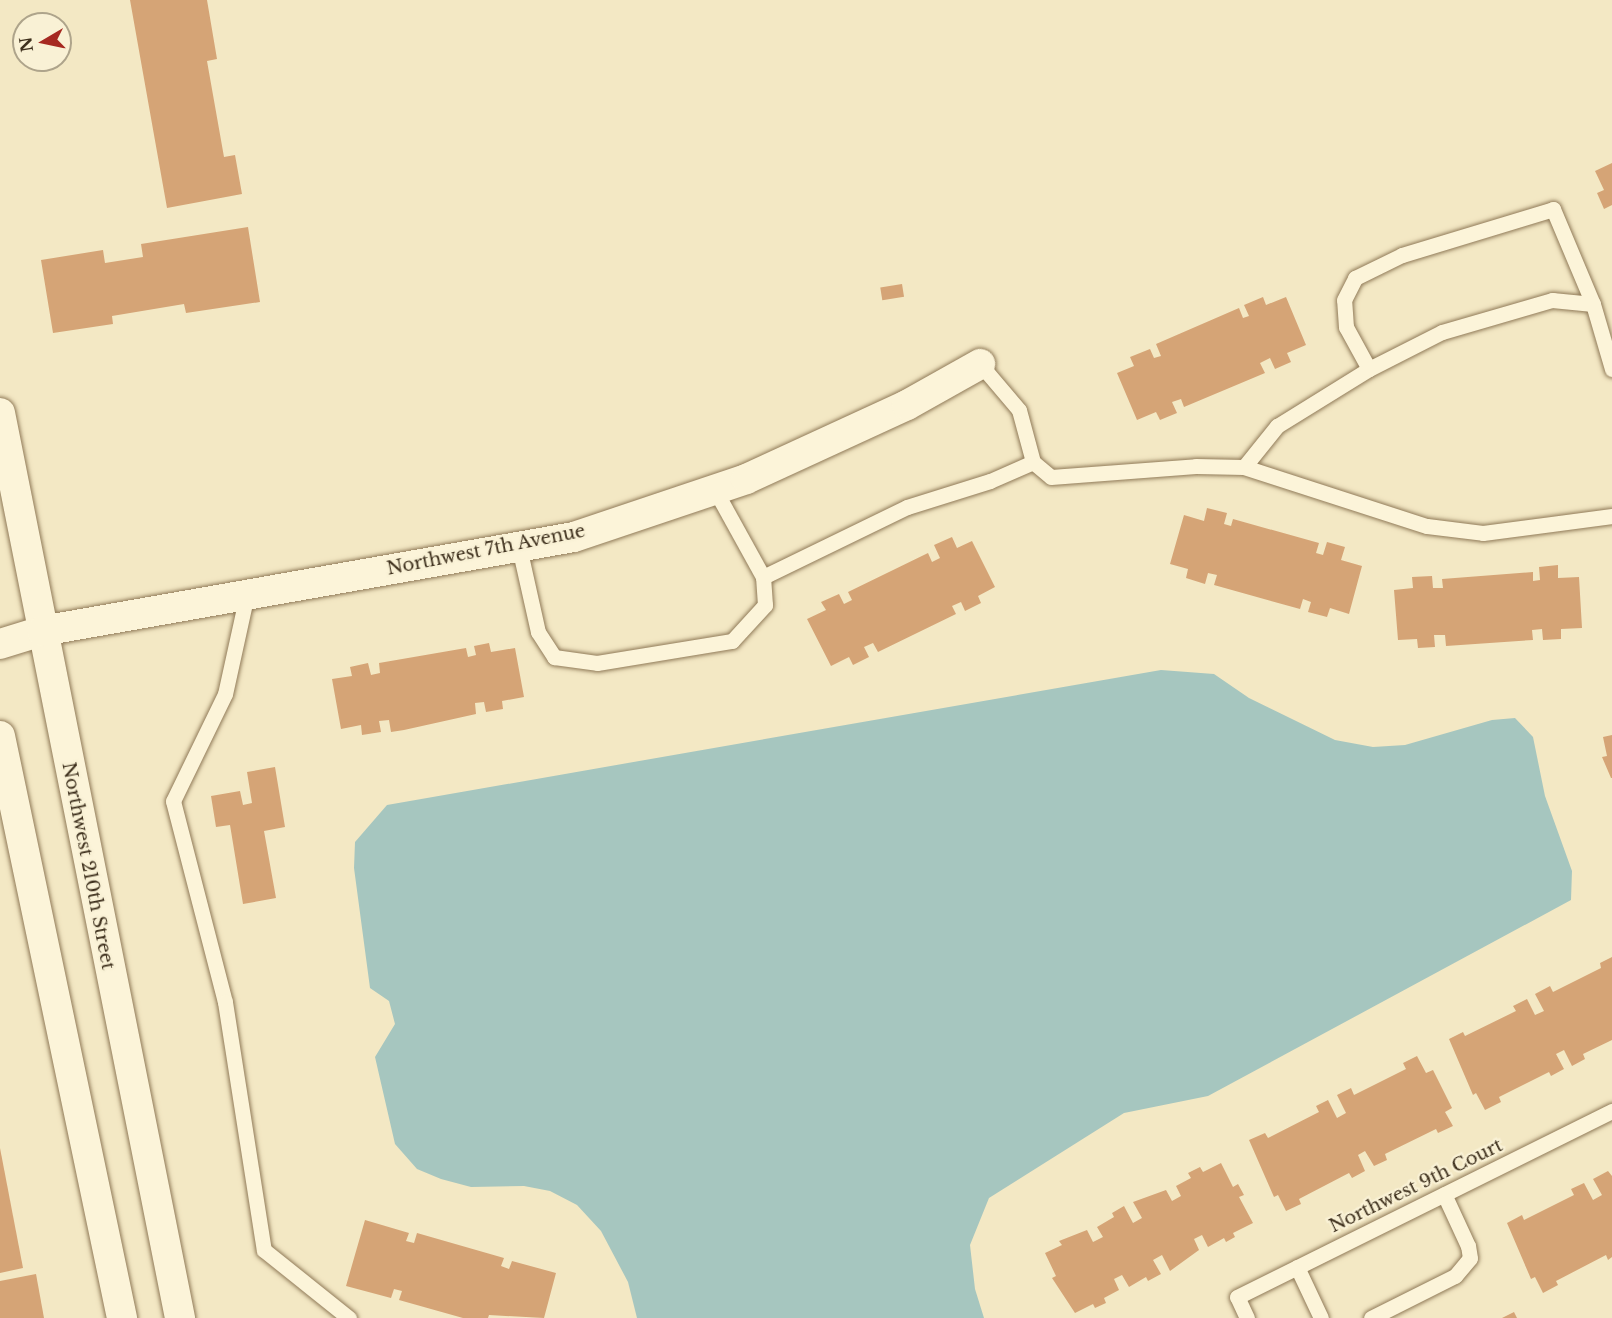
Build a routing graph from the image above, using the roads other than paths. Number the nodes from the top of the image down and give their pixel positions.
1 (1593, 304) junction
2 (980, 364) joint
3 (1369, 369) junction
4 (1612, 369) edge
5 (0, 413) edge
6 (1033, 462) junction
7 (1244, 467) junction
8 (715, 490) junction
9 (1612, 516) edge
10 (519, 546) junction
11 (763, 577) junction
12 (247, 594) junction
13 (42, 631) junction
14 (0, 644) edge
15 (0, 736) edge
16 (1612, 1111) edge
17 (1444, 1194) junction
18 (1297, 1267) junction
19 (122, 1318) edge
20 (180, 1318) edge
21 (349, 1318) edge
22 (1247, 1318) edge
23 (1321, 1318) edge
24 (1371, 1318) edge

1 - 3 lane
1 - 3 lane
1 - 4 lane
2 - 6 lane
2 - 8 street, Northwest 7th Avenue
3 - 7 lane
5 - 13 street, Northwest 210th Street
6 - 7 lane
6 - 11 lane
7 - 9 lane
8 - 10 street, Northwest 7th Avenue
8 - 11 lane
10 - 11 lane
10 - 12 street, Northwest 7th Avenue
12 - 13 street, Northwest 7th Avenue
12 - 21 lane
13 - 14 street, Northwest 7th Avenue
13 - 20 street, Northwest 210th Street
15 - 19 street
16 - 17 lane, Northwest 9th Court
17 - 18 lane, Northwest 9th Court
17 - 24 lane
18 - 22 lane, Northwest 9th Court
18 - 23 lane

